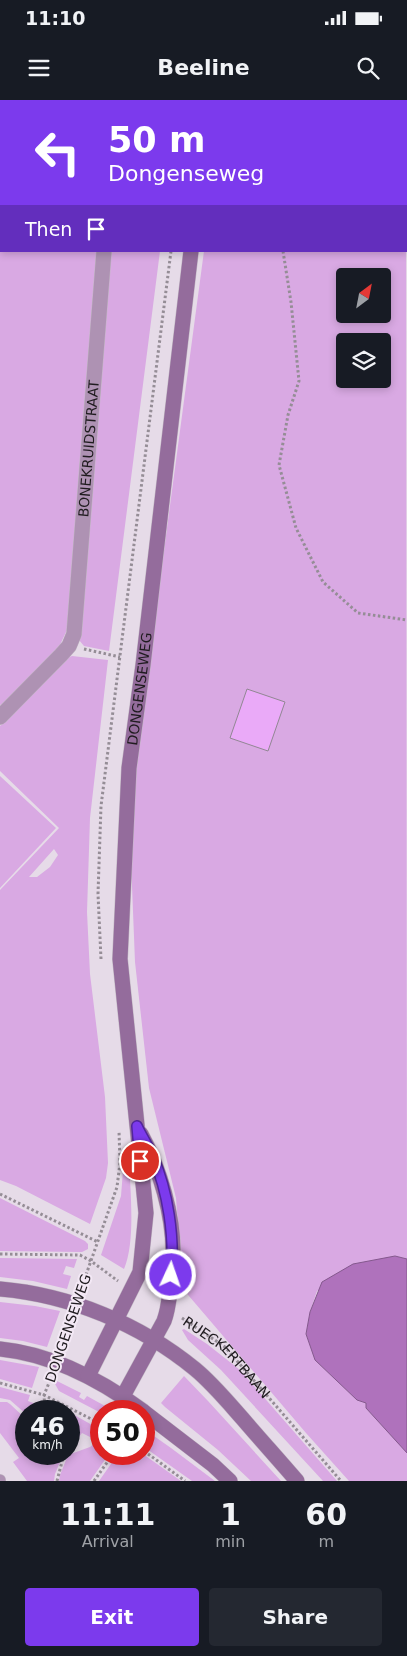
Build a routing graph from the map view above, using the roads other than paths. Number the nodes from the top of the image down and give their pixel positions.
1 (104, 252) edge
2 (192, 252) edge
3 (0, 717) edge
4 (137, 1126) junction
5 (0, 1289) edge
6 (116, 1320) junction
7 (154, 1340) junction
8 (0, 1349) edge
9 (88, 1376) junction
10 (122, 1398) junction
11 (125, 1400) edge
12 (155, 1421) edge
13 (230, 1481) edge
14 (297, 1481) edge

1 - 3 street, BONEKRUIDSTRAAT
2 - 4 main road, DONGENSEWEG
4 - 6 main road, DONGENSEWEG
4 - 7 main road, DONGENSEWEG
5 - 6 main road, RUECKERTBAAN
6 - 7 main road, RUECKERTBAAN
6 - 9 main road, DONGENSEWEG
7 - 10 main road, DONGENSEWEG
7 - 14 main road, RUECKERTBAAN
8 - 9 main road
9 - 10 main road
10 - 11 main road
12 - 13 main road

